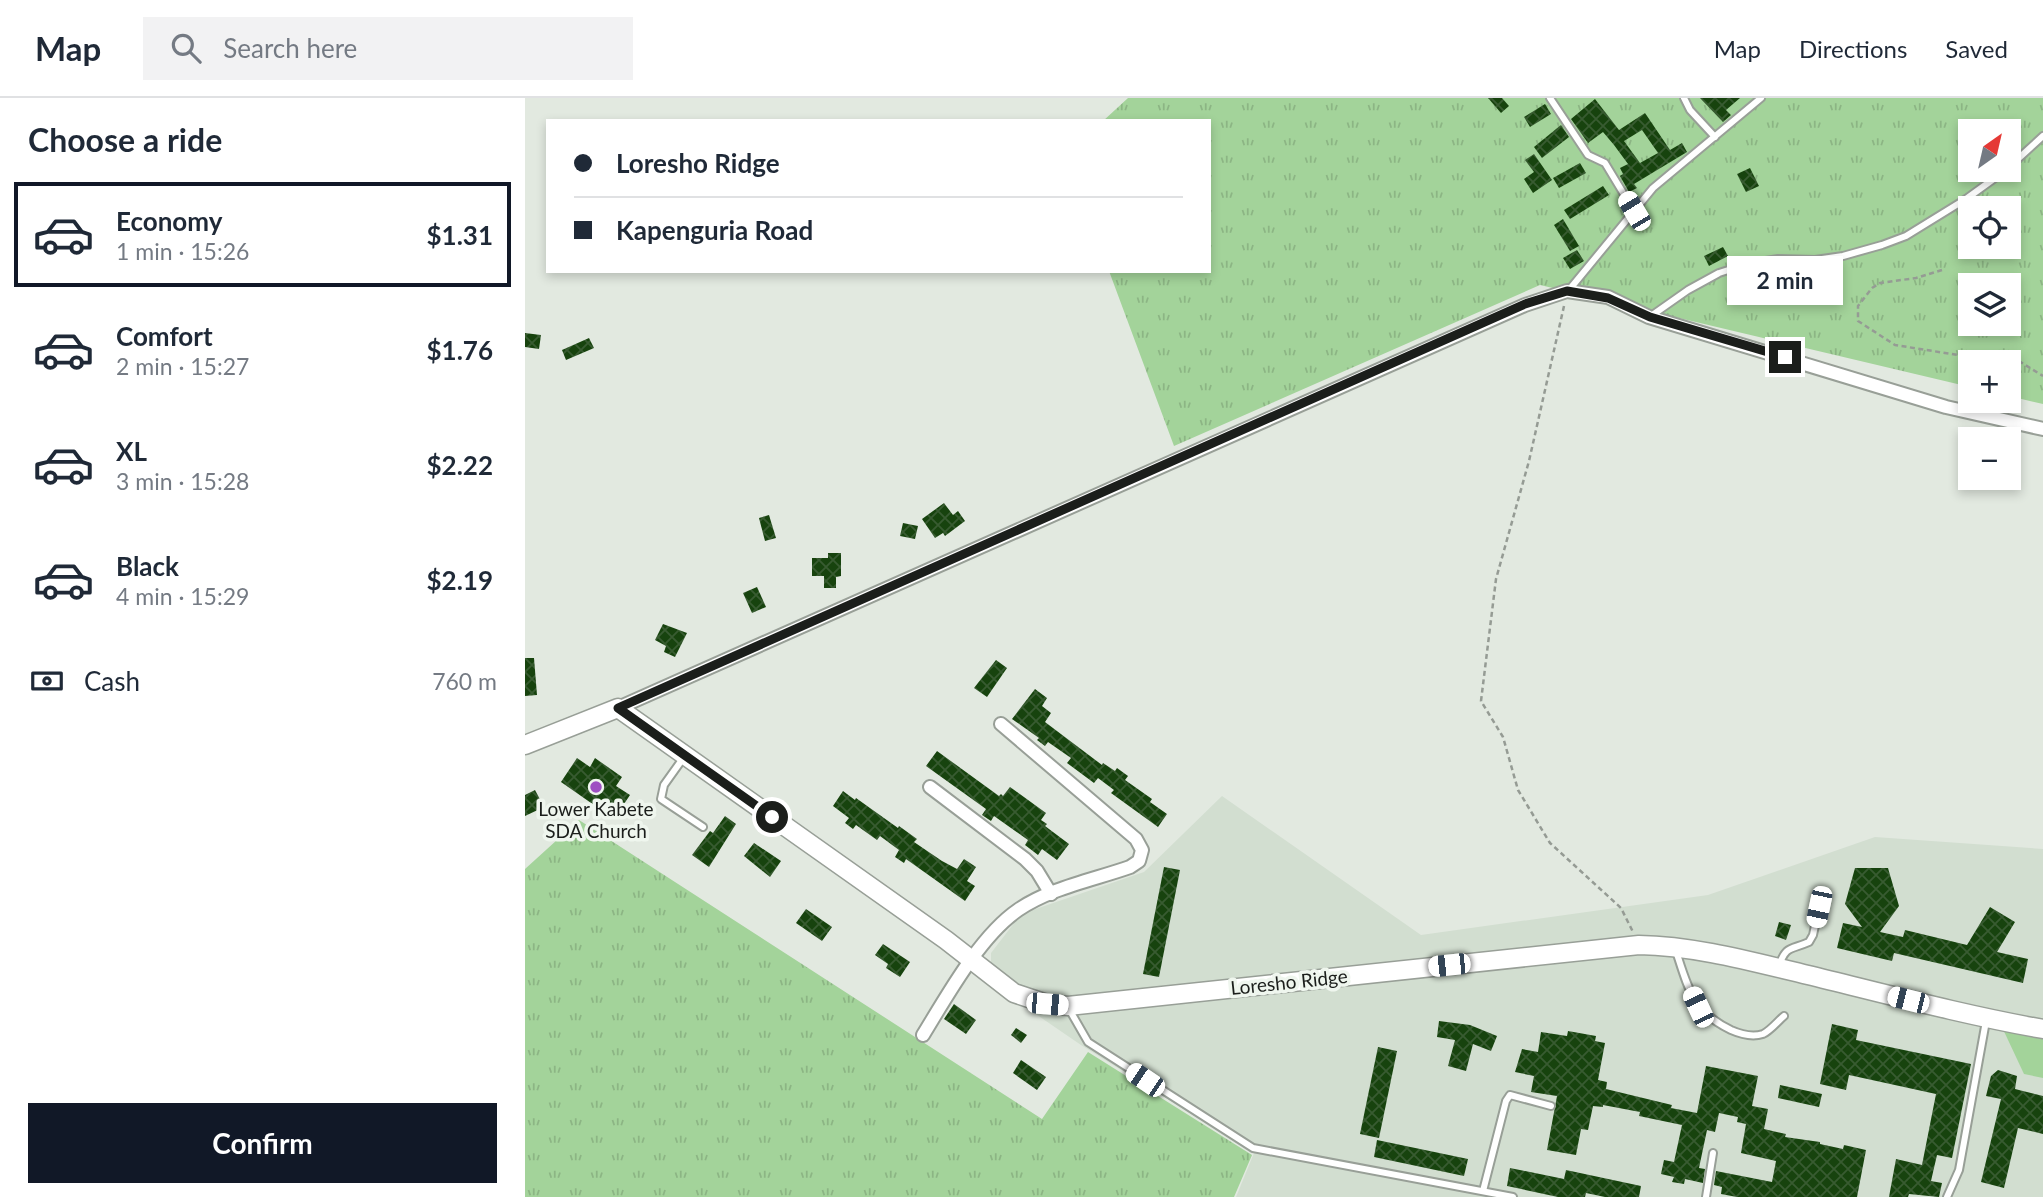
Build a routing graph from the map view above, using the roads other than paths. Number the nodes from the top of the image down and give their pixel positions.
1 (1550, 98) edge
2 (1684, 98) edge
3 (1761, 98) edge
4 (2043, 136) edge
5 (1715, 137) junction
6 (2021, 156) edge
7 (1989, 182) edge
8 (1634, 211) junction
9 (1567, 291) junction
10 (1650, 317) junction
11 (2043, 429) edge
12 (618, 708) junction
13 (1001, 724) dead end
14 (525, 746) edge
15 (685, 755) junction
16 (930, 787) dead end
17 (703, 827) dead end
18 (1051, 894) junction
19 (1819, 907) dead end
20 (1674, 946) junction
21 (970, 960) junction
22 (1778, 968) junction
23 (1067, 1006) junction
24 (1784, 1016) dead end
25 (1987, 1019) junction
26 (2043, 1029) edge
27 (923, 1035) dead end
28 (1551, 1106) dead end
29 (1713, 1153) dead end
30 (1483, 1191) junction
31 (1513, 1197) edge
32 (1706, 1197) edge
33 (1947, 1197) edge

1 - 8 lane
2 - 5 lane
3 - 5 lane
4 - 6 lane
5 - 8 lane
7 - 10 lane
8 - 9 lane
9 - 10 street
9 - 12 street
10 - 11 street
12 - 14 street
12 - 15 street, Loresho Ridge
13 - 18 street
15 - 17 lane
15 - 21 street, Loresho Ridge
16 - 18 street
18 - 21 street
19 - 22 lane
20 - 22 street, Loresho Ridge
20 - 23 street, Loresho Ridge
20 - 24 lane
21 - 23 street, Loresho Ridge
21 - 27 street
22 - 25 street, Loresho Ridge
23 - 30 lane
25 - 26 street, Loresho Ridge
25 - 33 lane
28 - 30 lane
29 - 32 lane
30 - 31 lane

